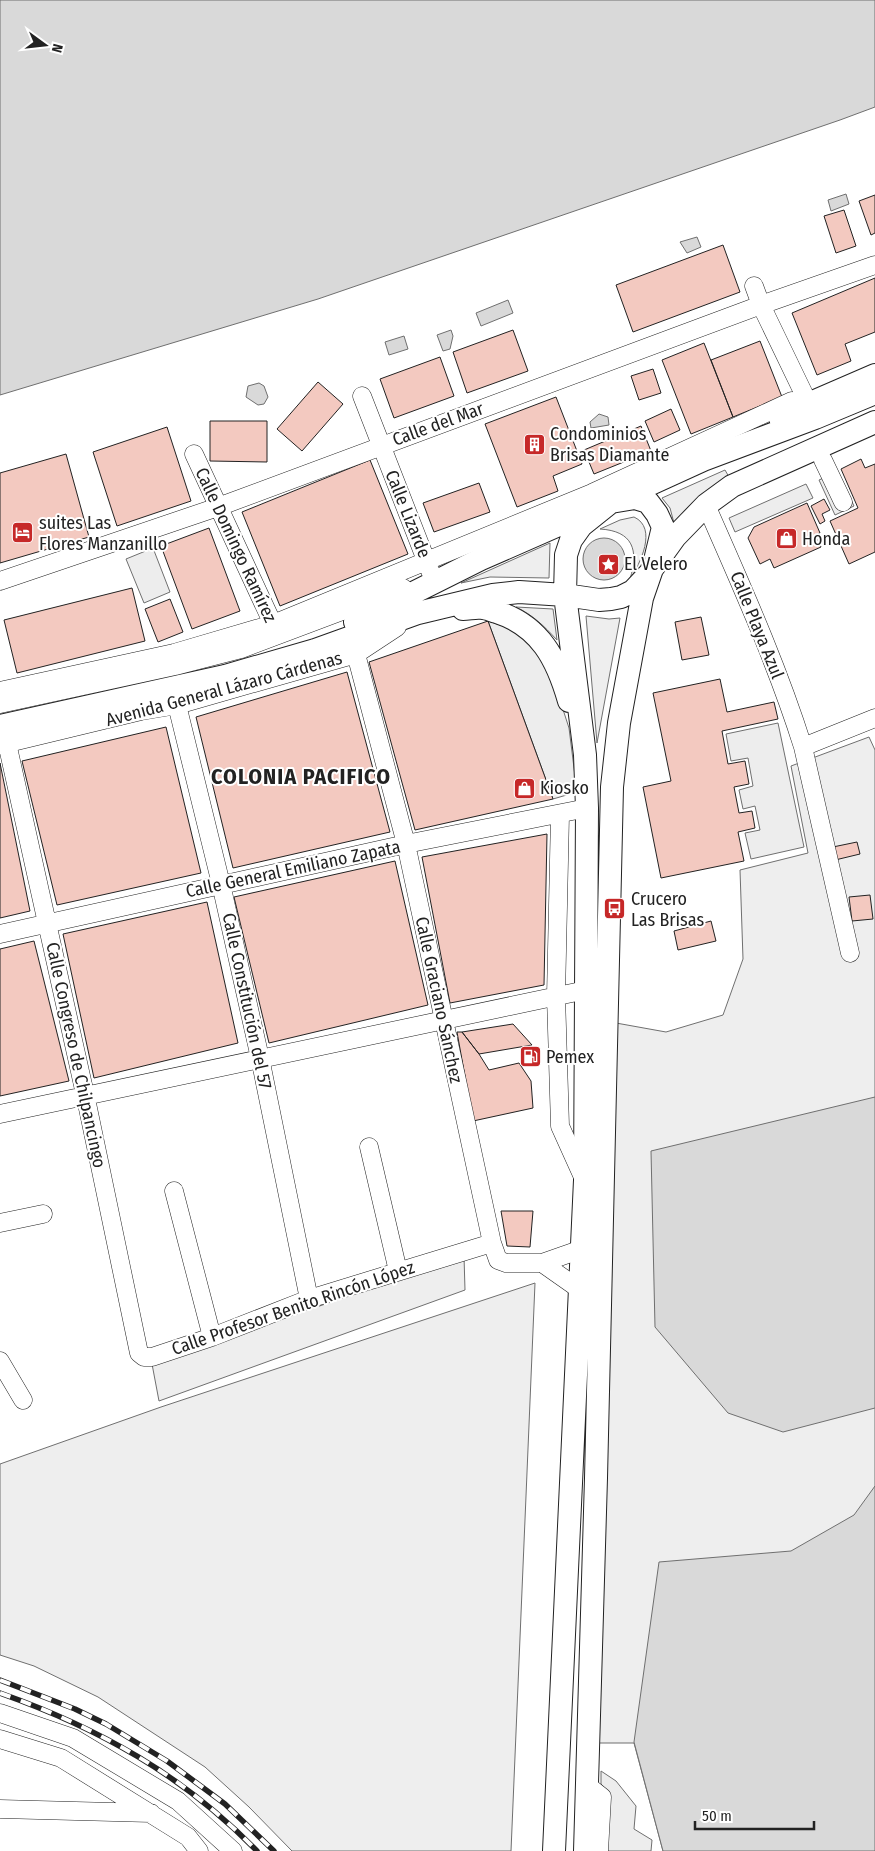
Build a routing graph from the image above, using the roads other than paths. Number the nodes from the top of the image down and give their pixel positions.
1 (875, 265) edge
2 (754, 286) dead end
3 (761, 305) junction
4 (875, 364) edge
5 (875, 375) edge
6 (875, 393) edge
7 (362, 396) dead end
8 (809, 406) junction
9 (875, 422) edge
10 (875, 437) edge
11 (381, 445) junction
12 (194, 454) dead end
13 (823, 460) junction
14 (611, 502) junction
15 (843, 502) dead end
16 (218, 507) junction
17 (707, 508) junction
18 (481, 559) junction
19 (430, 569) junction
20 (652, 569) junction
21 (0, 581) edge
22 (565, 595) junction
23 (418, 613) junction
24 (275, 630) junction
25 (315, 650) junction
26 (356, 654) junction
27 (0, 691) edge
28 (0, 704) edge
29 (177, 705) junction
30 (875, 718) edge
31 (2, 738) edge
32 (803, 747) junction
33 (585, 755) junction
34 (587, 808) junction
35 (560, 815) junction
36 (406, 844) junction
37 (221, 884) junction
38 (48, 923) junction
39 (0, 934) edge
40 (850, 953) dead end
41 (586, 990) junction
42 (556, 996) junction
43 (442, 1020) junction
44 (260, 1058) junction
45 (85, 1094) junction
46 (0, 1114) edge
47 (369, 1147) dead end
48 (585, 1180) junction
49 (174, 1191) dead end
50 (43, 1214) dead end
51 (0, 1222) edge
52 (492, 1243) junction
53 (582, 1249) junction
54 (542, 1263) junction
55 (398, 1271) junction
56 (579, 1289) junction
57 (309, 1299) junction
58 (212, 1337) junction
59 (152, 1357) joint
60 (0, 1361) edge
61 (23, 1400) dead end
62 (0, 1712) edge
63 (0, 1739) edge
64 (587, 1785) junction
65 (0, 1809) edge
66 (151, 1813) junction
67 (199, 1851) edge
68 (233, 1851) edge
69 (554, 1851) edge
70 (585, 1851) edge
71 (599, 1851) edge

1 - 3 street, Calle del Mar
2 - 3 street
3 - 8 street
3 - 11 street, Calle del Mar
4 - 8 street
5 - 8 main road
6 - 8 main road
7 - 11 street, Calle Lizarde
8 - 14 main road
8 - 19 street
9 - 17 main road
10 - 13 main road
11 - 16 street, Calle del Mar
11 - 19 street, Calle Lizarde
12 - 16 street, Calle Domingo Ramírez
13 - 15 street
13 - 17 main road
14 - 18 main road, Avenida General Lázaro Cárdenas
14 - 20 main road
14 - 22 main road
16 - 21 street, Calle del Mar
16 - 24 street, Calle Domingo Ramírez
17 - 20 main road
17 - 32 street, Calle Playa Azul
18 - 19 street, Avenida General Lázaro Cárdenas
18 - 25 main road, Avenida General Lázaro Cárdenas
19 - 24 street, Avenida General Lázaro Cárdenas
20 - 22 main road
20 - 64 main road
22 - 23 main road
22 - 33 main road
23 - 25 main road, Avenida General Lázaro Cárdenas
23 - 26 street, Avenida General Lázaro Cárdenas
23 - 33 main road
24 - 27 street
24 - 28 street, Avenida General Lázaro Cárdenas
25 - 31 main road, Avenida General Lázaro Cárdenas
26 - 29 street, Avenida General Lázaro Cárdenas
26 - 36 street, Calle Graciano Sánchez
29 - 31 street, Avenida General Lázaro Cárdenas
29 - 37 street, Calle Constitución del 57
30 - 32 street
31 - 38 street, Calle Congreso de Chilpancingo
32 - 40 street, Calle Playa Azul
33 - 34 main road
34 - 35 street, Calle General Emiliano Zapata
34 - 41 main road
35 - 36 street, Calle General Emiliano Zapata
35 - 42 street
36 - 37 street, Calle General Emiliano Zapata
36 - 43 street, Calle Graciano Sánchez
37 - 38 street, Calle General Emiliano Zapata
37 - 44 street, Calle Constitución del 57
38 - 39 street, Calle General Emiliano Zapata
38 - 45 street, Calle Congreso de Chilpancingo
41 - 42 street
41 - 48 main road
42 - 43 street
42 - 48 street
43 - 44 street
43 - 52 street, Calle Graciano Sánchez
44 - 45 street
44 - 57 street, Calle Constitución del 57
45 - 46 street
45 - 59 street, Calle Congreso de Chilpancingo
47 - 55 street
48 - 53 main road
49 - 58 street
50 - 51 street
52 - 54 street, Calle Graciano Sánchez
52 - 55 street, Calle Profesor Benito Rincón López
53 - 54 street
53 - 56 main road
54 - 56 street
55 - 57 street, Calle Profesor Benito Rincón López
56 - 69 main road
57 - 58 street, Calle Profesor Benito Rincón López
58 - 59 street, Calle Profesor Benito Rincón López
60 - 61 street
62 - 68 street
63 - 66 street
64 - 70 main road
64 - 71 street
65 - 66 street
66 - 67 street

